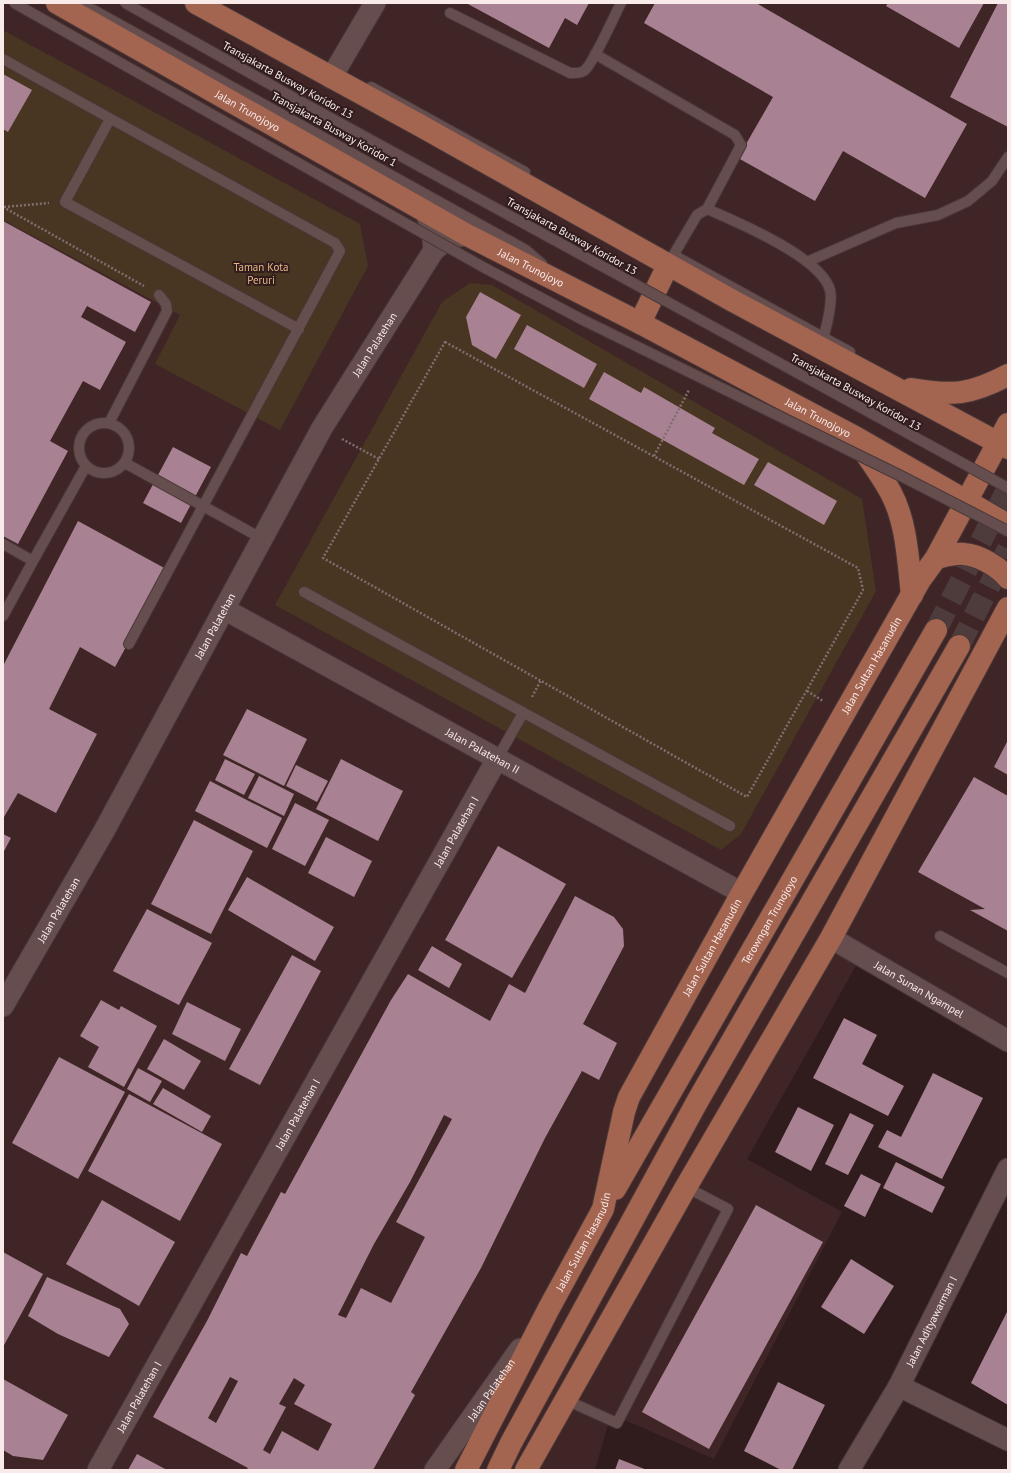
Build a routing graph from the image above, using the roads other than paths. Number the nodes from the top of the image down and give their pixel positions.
1 (14, 3) edge
2 (57, 3) edge
3 (81, 3) edge
4 (125, 3) edge
5 (196, 3) edge
6 (375, 3) edge
7 (621, 3) edge
8 (450, 13) dead end
9 (595, 54) junction
10 (3, 59) edge
11 (331, 78) junction
12 (110, 119) junction
13 (1008, 157) edge
14 (537, 178) dead end
15 (707, 209) junction
16 (425, 210) junction
17 (467, 235) junction
18 (434, 250) junction
19 (669, 257) junction
20 (809, 262) junction
21 (568, 286) junction
22 (159, 295) road end
23 (640, 323) junction
24 (299, 329) junction
25 (822, 342) junction
26 (858, 356) dead end
27 (871, 363) dead end
28 (1008, 375) edge
29 (894, 386) junction
30 (109, 423) junction
31 (855, 437) junction
32 (1005, 438) edge
33 (125, 462) junction
34 (86, 466) junction
35 (1008, 488) edge
36 (965, 501) junction
37 (203, 506) junction
38 (1008, 525) edge
39 (1008, 531) edge
40 (261, 538) junction
41 (3, 544) edge
42 (936, 558) junction
43 (33, 560) junction
44 (1008, 578) edge
45 (304, 592) dead end
46 (912, 595) junction
47 (1008, 608) edge
48 (224, 609) junction
49 (3, 616) edge
50 (936, 630) tunnel mouth
51 (1008, 634) edge
52 (129, 644) dead end
53 (959, 646) tunnel mouth
54 (980, 658) junction
55 (523, 713) junction
56 (497, 759) junction
57 (730, 826) dead end
58 (742, 893) junction
59 (940, 936) dead end
60 (831, 938) junction
61 (1008, 973) edge
62 (3, 1006) edge
63 (1008, 1041) edge
64 (698, 1102) junction
65 (1008, 1169) edge
66 (686, 1187) junction
67 (604, 1210) junction
68 (548, 1310) junction
69 (899, 1386) junction
70 (566, 1400) junction
71 (1008, 1440) edge
72 (439, 1467) edge
73 (98, 1470) edge
74 (466, 1470) edge
75 (498, 1470) edge
76 (526, 1470) edge
77 (849, 1470) edge

1 - 39 lane, bridge
2 - 16 main road, Jalan Trunojoyo
3 - 21 lane, Transjakarta Busway Koridor 1
4 - 35 lane, Transjakarta Busway Koridor 13, bridge
5 - 11 main road
6 - 11 street
7 - 9 lane
8 - 9 lane
9 - 15 lane
10 - 12 lane
11 - 14 lane
11 - 19 main road
12 - 24 lane
12 - 24 lane
13 - 20 lane
15 - 19 lane
15 - 20 lane
16 - 17 main road, Jalan Trunojoyo
16 - 18 street
17 - 18 street, Jalan Palatehan
17 - 21 main road, Jalan Trunojoyo
18 - 40 street, Jalan Palatehan
19 - 23 main road
19 - 25 main road
20 - 25 lane
21 - 23 main road, Jalan Trunojoyo
22 - 30 lane
23 - 31 main road, Jalan Trunojoyo
24 - 37 lane
25 - 26 lane
25 - 29 main road
27 - 29 lane
28 - 29 main road
29 - 32 main road
30 - 33 lane
30 - 34 lane
31 - 36 main road, Jalan Trunojoyo
31 - 46 main road
32 - 36 main road, Jalan Sultan Hasanudin
33 - 34 lane
33 - 37 lane
34 - 43 lane
36 - 38 main road, Jalan Trunojoyo
36 - 42 main road, Jalan Sultan Hasanudin
37 - 40 lane
37 - 52 lane
40 - 48 street, Jalan Palatehan
41 - 43 lane
42 - 44 main road
42 - 46 main road, Jalan Sultan Hasanudin
43 - 49 lane
45 - 55 lane
46 - 58 main road, Jalan Sultan Hasanudin
47 - 54 main road
48 - 56 street, Jalan Palatehan II
48 - 62 street, Jalan Palatehan
50 - 67 main road, Terowngan Trunojoyo
51 - 54 main road
53 - 64 main road
54 - 60 main road
55 - 56 lane
55 - 57 lane
56 - 58 street, Jalan Palatehan II
56 - 73 street, Jalan Palatehan I
58 - 67 main road, Jalan Sultan Hasanudin
59 - 61 lane
60 - 63 street, Jalan Sunan Ngampel
60 - 66 main road
64 - 66 main road
64 - 75 main road
65 - 69 street, Jalan Adityawarman I
66 - 70 main road
66 - 70 lane
67 - 68 main road, Jalan Sultan Hasanudin
68 - 72 street, Jalan Palatehan
68 - 74 main road, Jalan Sultan Hasanudin
69 - 71 street
69 - 77 street, Jalan Adityawarman I
70 - 76 main road

